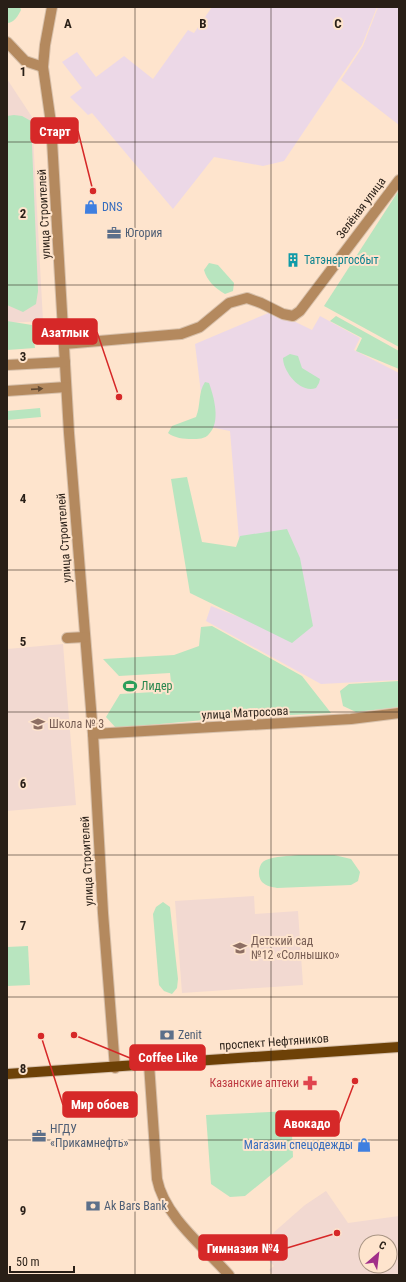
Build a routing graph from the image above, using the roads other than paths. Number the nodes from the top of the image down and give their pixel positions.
1 (52, 7) edge
2 (7, 42) edge
3 (43, 67) junction
4 (399, 180) edge
5 (64, 344) junction
6 (65, 362) junction
7 (7, 365) edge
8 (66, 387) junction
9 (7, 391) edge
10 (85, 637) junction
11 (67, 638) dead end
12 (399, 713) edge
13 (93, 734) junction
14 (399, 1046) edge
15 (149, 1064) junction
16 (115, 1068) junction
17 (7, 1074) edge
18 (229, 1275) edge

1 - 3 street, улица Строителей
2 - 3 street
3 - 5 street, улица Строителей
4 - 5 street, Зелёная улица
5 - 6 street, улица Строителей
6 - 7 street
6 - 8 street, улица Строителей
9 -> 8 street
8 - 10 street, улица Строителей
10 - 11 street
10 - 13 street, улица Строителей
12 - 13 street, улица Матросова
13 - 16 street, улица Строителей
14 - 15 main road, проспект Нефтяников
15 - 16 main road, проспект Нефтяников
15 - 18 street
16 - 17 main road, проспект Нефтяников

